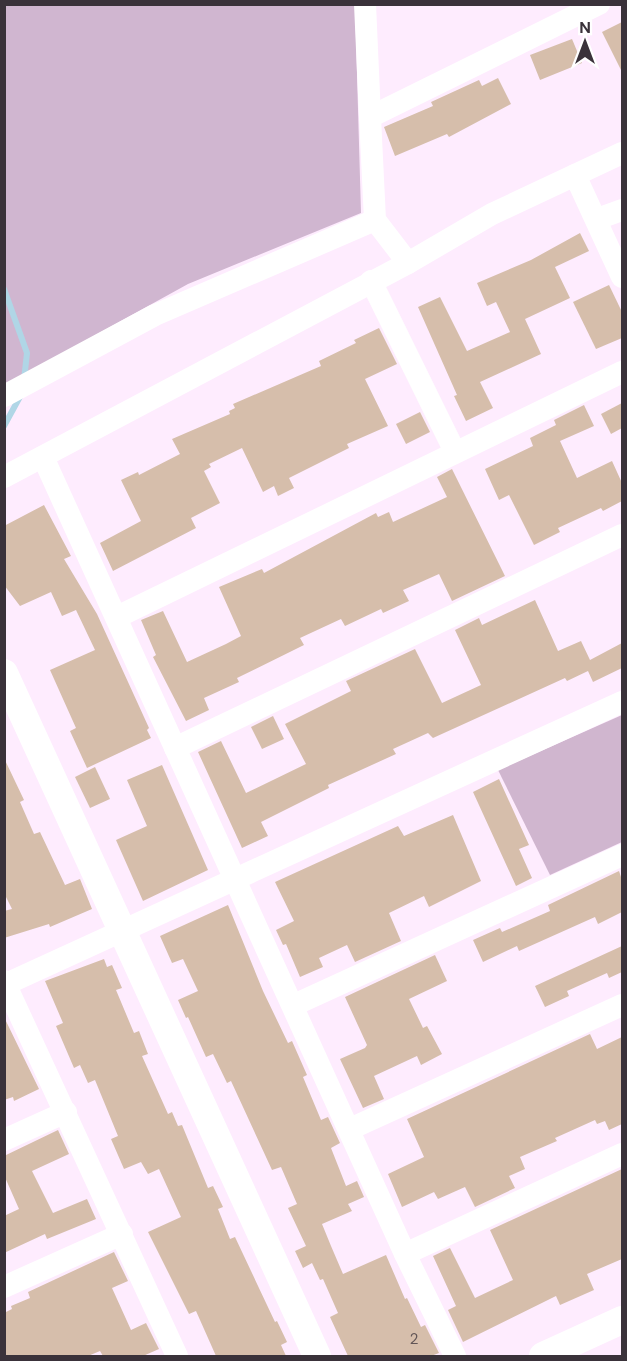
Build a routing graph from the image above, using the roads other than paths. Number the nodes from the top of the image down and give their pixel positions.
1 (365, 4) edge
2 (599, 4) edge
3 (571, 11) edge
4 (370, 117) junction
5 (622, 153) edge
6 (576, 175) junction
7 (622, 210) edge
8 (597, 219) junction
9 (375, 220) junction
10 (408, 263) junction
11 (622, 277) edge
12 (371, 281) junction
13 (622, 372) edge
14 (4, 396) edge
15 (455, 452) junction
16 (43, 457) junction
17 (4, 477) edge
18 (622, 535) edge
19 (117, 617) junction
20 (4, 673) edge
21 (622, 702) edge
22 (175, 748) junction
23 (622, 855) edge
24 (236, 879) junction
25 (121, 932) junction
26 (5, 983) edge
27 (294, 1005) junction
28 (622, 1005) edge
29 (66, 1112) junction
30 (350, 1129) junction
31 (4, 1140) edge
32 (622, 1154) edge
33 (122, 1234) junction
34 (405, 1254) junction
35 (4, 1287) edge
36 (622, 1320) edge
37 (177, 1356) edge
38 (317, 1356) edge
39 (455, 1356) edge
40 (543, 1356) edge

1 - 4 street
2 - 3 street
3 - 4 street
4 - 9 street
5 - 6 street
6 - 8 street
6 - 10 street
7 - 8 street
8 - 11 street
9 - 10 street
9 - 14 street
10 - 12 street
12 - 15 street
12 - 16 street
13 - 15 street
15 - 19 street
16 - 17 street
16 - 19 street
18 - 22 street
19 - 22 street
20 - 25 street
21 - 24 street
22 - 24 street
23 - 27 street
24 - 25 street
24 - 27 street
25 - 26 street
25 - 38 street
26 - 29 street
27 - 30 street
28 - 30 street
29 - 31 street
29 - 33 street
30 - 34 street
32 - 34 street
33 - 35 street
33 - 37 street
34 - 39 street
36 - 40 street

